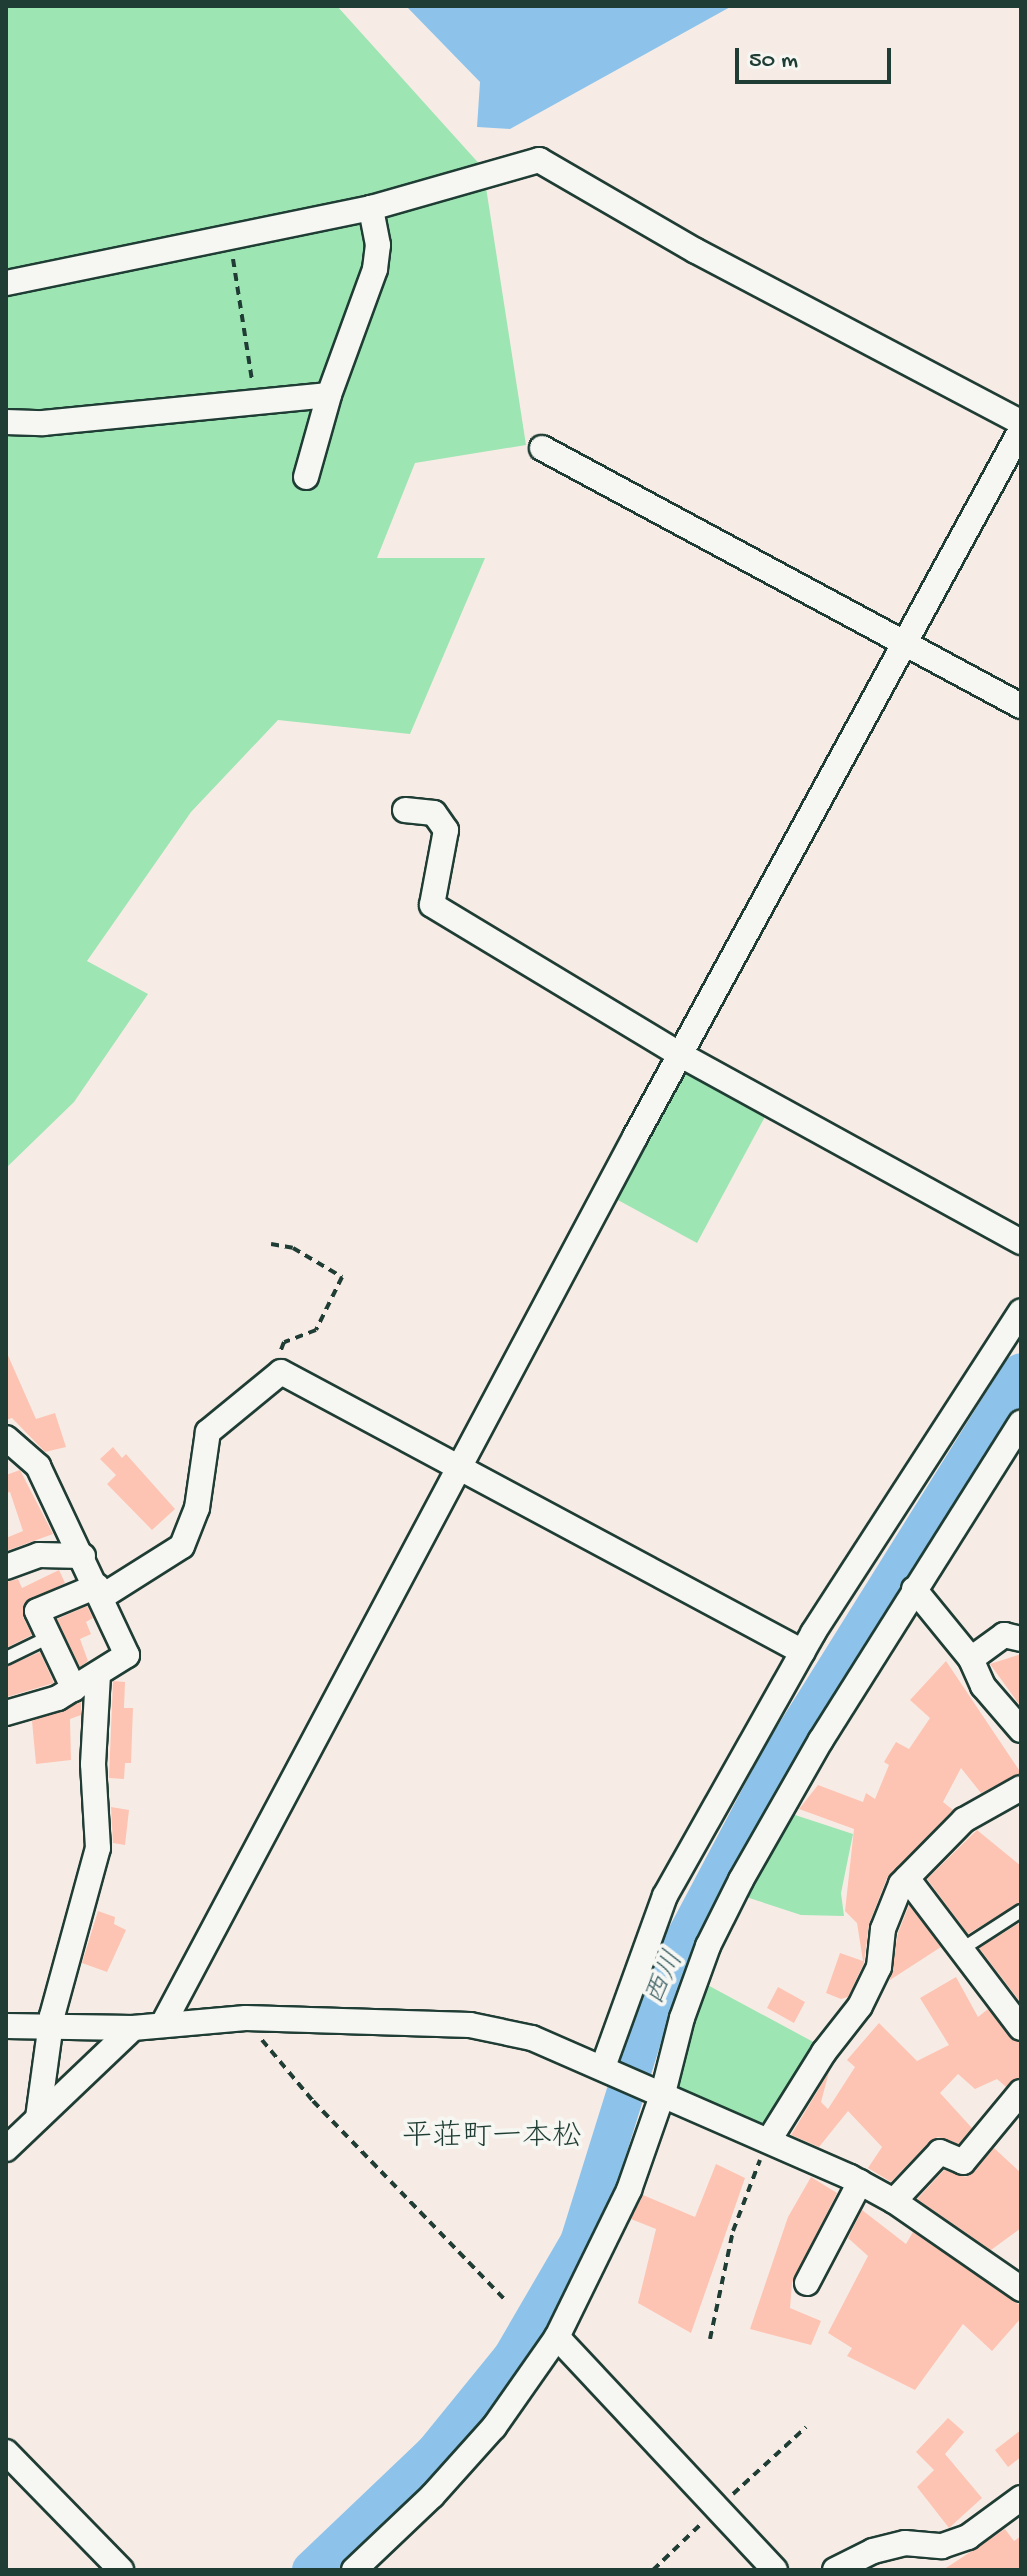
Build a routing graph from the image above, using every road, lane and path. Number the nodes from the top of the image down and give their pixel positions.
1 (371, 208) junction
2 (230, 237) junction
3 (6, 283) edge
4 (329, 395) junction
5 (255, 404) junction
6 (6, 422) edge
7 (1021, 422) edge
8 (1021, 430) edge
9 (542, 448) dead end
10 (306, 477) dead end
11 (904, 642) junction
12 (1021, 706) edge
13 (405, 810) dead end
14 (681, 1055) junction
15 (1021, 1242) edge
16 (271, 1244) dead end
17 (1021, 1311) edge
18 (281, 1372) junction
19 (1021, 1423) edge
20 (6, 1438) edge
21 (460, 1466) junction
22 (83, 1556) junction
23 (6, 1567) edge
24 (914, 1589) junction
25 (100, 1591) junction
26 (49, 1637) junction
27 (1021, 1639) edge
28 (803, 1652) junction
29 (6, 1658) edge
30 (971, 1659) junction
31 (98, 1675) junction
32 (74, 1689) junction
33 (6, 1713) edge
34 (1021, 1730) edge
35 (1021, 1788) edge
36 (907, 1878) junction
37 (1021, 1911) edge
38 (962, 1949) junction
39 (246, 2018) junction
40 (163, 2024) junction
41 (6, 2026) edge
42 (133, 2028) junction
43 (1021, 2028) edge
44 (52, 2030) junction
45 (603, 2067) junction
46 (1021, 2092) edge
47 (663, 2093) junction
48 (38, 2118) junction
49 (769, 2140) junction
50 (6, 2149) edge
51 (860, 2182) junction
52 (894, 2201) junction
53 (807, 2283) dead end
54 (1020, 2286) edge
55 (507, 2302) dead end
56 (557, 2337) junction
57 (710, 2339) dead end
58 (6, 2452) edge
59 (1021, 2498) edge
60 (121, 2570) edge
61 (354, 2570) edge
62 (775, 2570) edge
63 (835, 2570) edge

1 - 2 street
1 - 4 street
1 - 7 street
2 - 3 street
2 - 5 path
4 - 5 street
4 - 10 street
5 - 6 street
8 - 11 street
9 - 11 street
11 - 12 street
11 - 14 street
13 - 14 street
14 - 15 street
14 - 21 street
16 - 18 path
17 - 28 street
18 - 21 street
18 - 25 street
19 - 24 street
20 - 22 street
21 - 28 street
21 - 40 street
22 - 23 street
22 - 25 street
24 - 30 street
24 - 47 street
25 - 26 street
25 - 31 street
26 - 29 lane
26 - 32 street
27 - 30 street
28 - 45 street
30 - 34 street
31 - 32 street
31 - 44 street
32 - 33 street
35 - 36 street
36 - 38 street
36 - 49 street
37 - 38 lane
38 - 43 street
39 - 40 street
39 - 45 street
39 - 55 path
40 - 42 street
41 - 44 street
42 - 44 street
42 - 48 street
44 - 48 street
45 - 47 street
46 - 52 street
47 - 49 street
47 - 56 street
48 - 50 street
49 - 51 street
49 - 57 path
51 - 52 street
51 - 53 street
52 - 54 street
56 - 61 street
56 - 62 street
58 - 60 street
59 - 63 street

